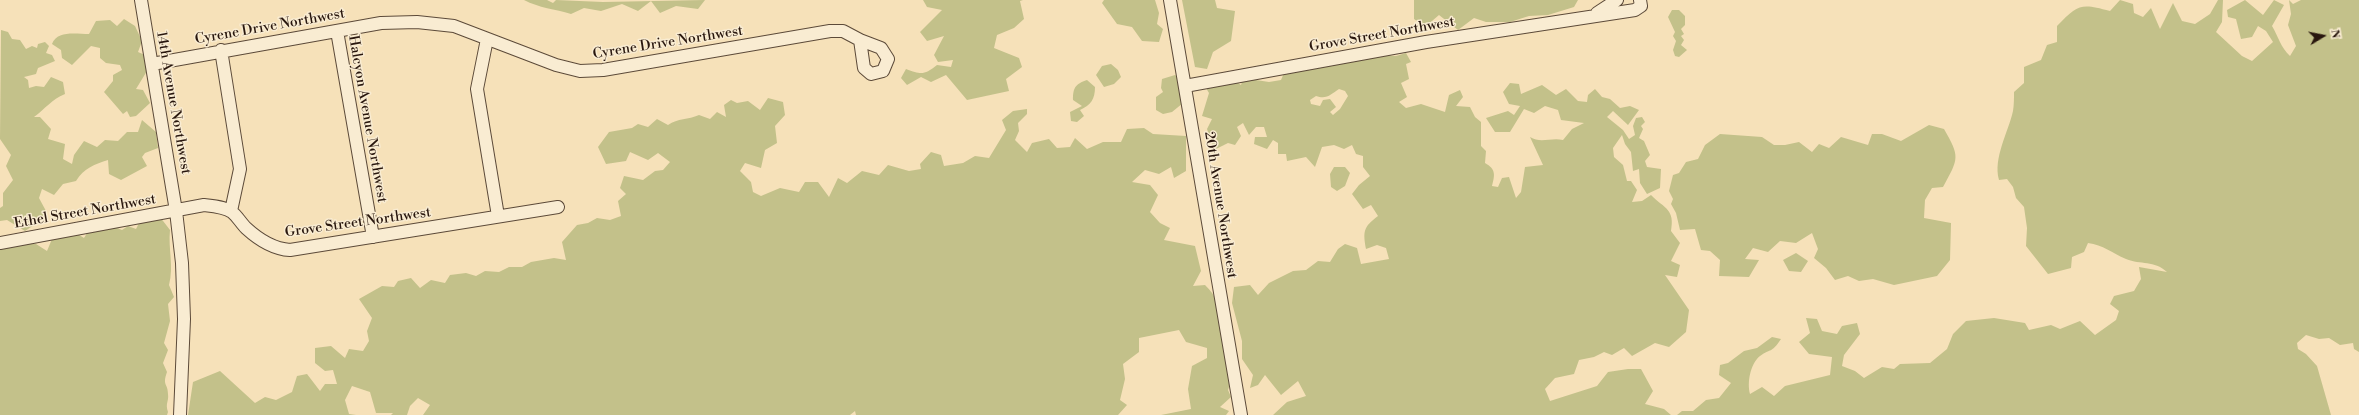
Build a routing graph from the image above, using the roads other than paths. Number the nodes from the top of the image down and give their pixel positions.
1 (140, 0) edge
2 (1170, 0) edge
3 (1617, 0) edge
4 (1640, 0) edge
5 (1585, 18) junction
6 (337, 31) junction
7 (487, 39) junction
8 (860, 40) dead end
9 (221, 50) junction
10 (152, 64) junction
11 (1185, 86) junction
12 (558, 207) dead end
13 (176, 211) junction
14 (231, 211) junction
15 (498, 216) junction
16 (373, 237) junction
17 (0, 243) edge
18 (180, 415) edge
19 (1241, 415) edge

1 - 10 street, 14th Avenue Northwest
2 - 11 street, 20th Avenue Northwest
3 - 5 street, Grove Street Northwest
4 - 5 street, Grove Street Northwest
5 - 11 street, Grove Street Northwest
6 - 7 street, Cyrene Drive Northwest
6 - 9 street, Cyrene Drive Northwest
6 - 16 street, Halcyon Avenue Northwest
7 - 8 street, Cyrene Drive Northwest
7 - 15 street
9 - 10 street, Cyrene Drive Northwest
9 - 14 street
10 - 13 street, 14th Avenue Northwest
11 - 19 street, 20th Avenue Northwest
12 - 15 street, Grove Street Northwest
13 - 14 street
13 - 17 street, Ethel Street Northwest
13 - 18 street, 14th Avenue Northwest
14 - 16 street, Grove Street Northwest
15 - 16 street, Grove Street Northwest

